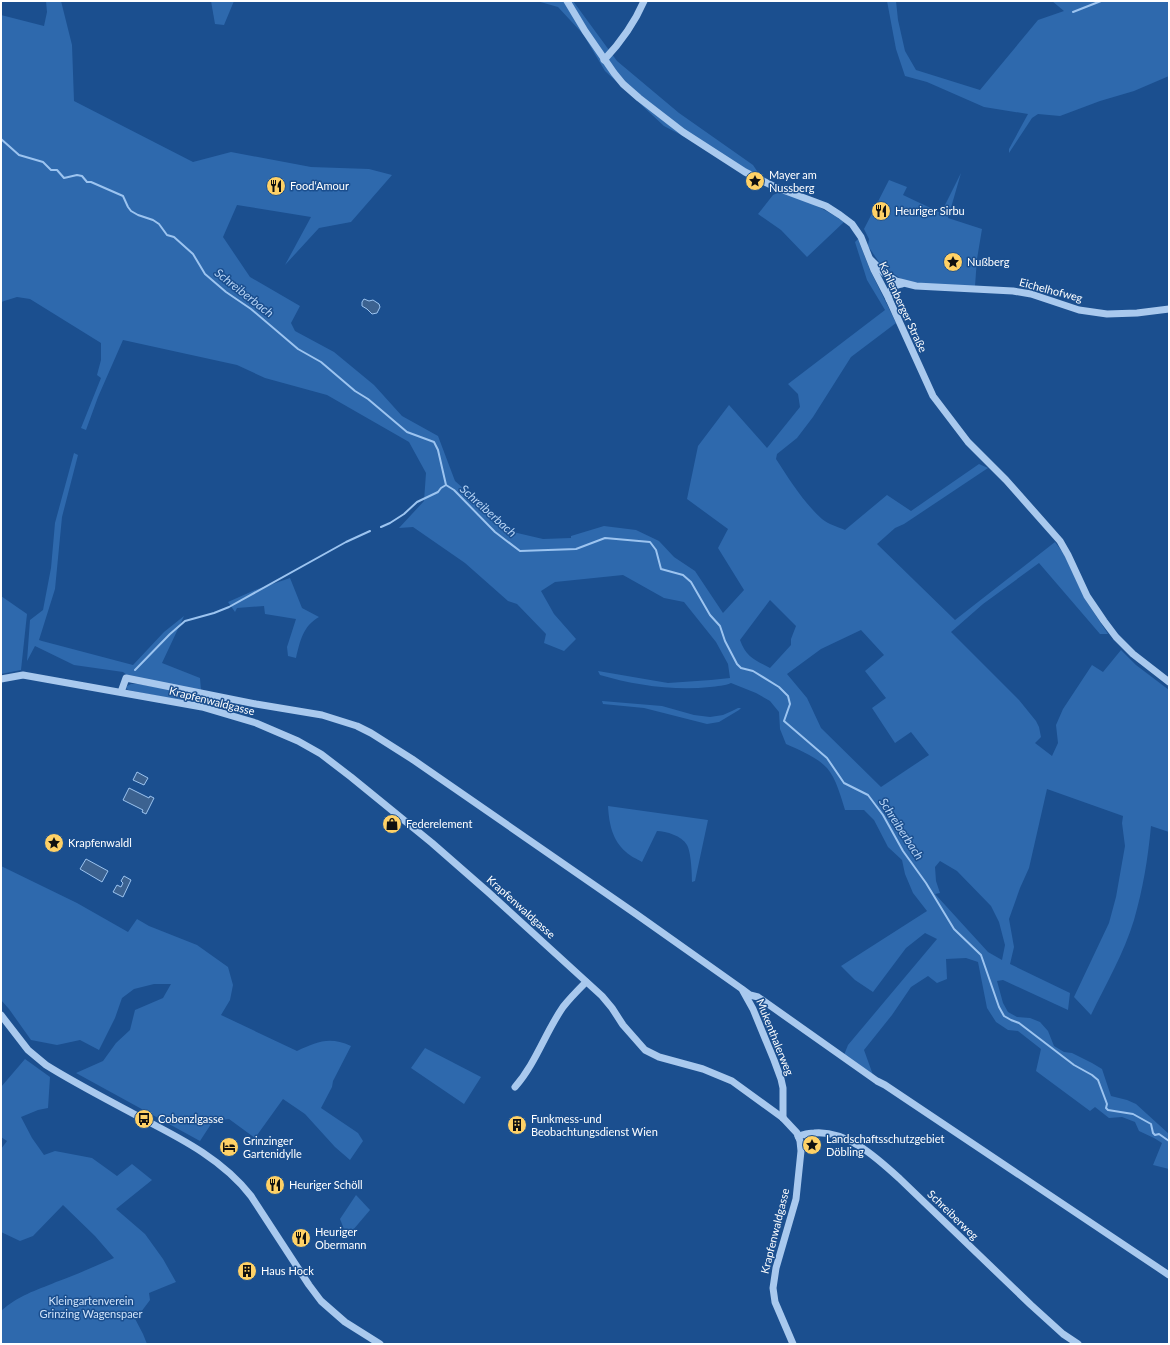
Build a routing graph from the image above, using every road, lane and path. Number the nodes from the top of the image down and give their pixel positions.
1 (567, 1) edge
2 (644, 1) edge
3 (604, 60) junction
4 (869, 257) junction
5 (902, 284) junction
6 (889, 299) junction
7 (1169, 309) edge
8 (1, 679) edge
9 (1169, 682) edge
10 (121, 692) junction
11 (586, 982) junction
12 (742, 989) junction
13 (1, 1015) edge
14 (515, 1087) dead end
15 (783, 1118) junction
16 (798, 1136) junction
17 (1169, 1275) edge
18 (380, 1344) edge
19 (793, 1344) edge
20 (1078, 1344) edge

1 - 3 street, Kahlenberger Straße
2 - 3 street
3 - 4 street, Kahlenberger Straße
4 - 5 street, Eichelhofweg
4 - 6 street, Kahlenberger Straße
5 - 6 street
5 - 7 street, Eichelhofweg
6 - 9 street, Kahlenberger Straße
8 - 10 street, Krapfenwaldgasse
10 - 11 street, Krapfenwaldgasse
10 - 12 street
11 - 14 street
11 - 15 street, Krapfenwaldgasse
12 - 15 street, Mukenthalerweg
12 - 17 street
13 - 18 street
15 - 16 street, Krapfenwaldgasse
16 - 19 street, Krapfenwaldgasse
16 - 20 street, Schreiberweg

